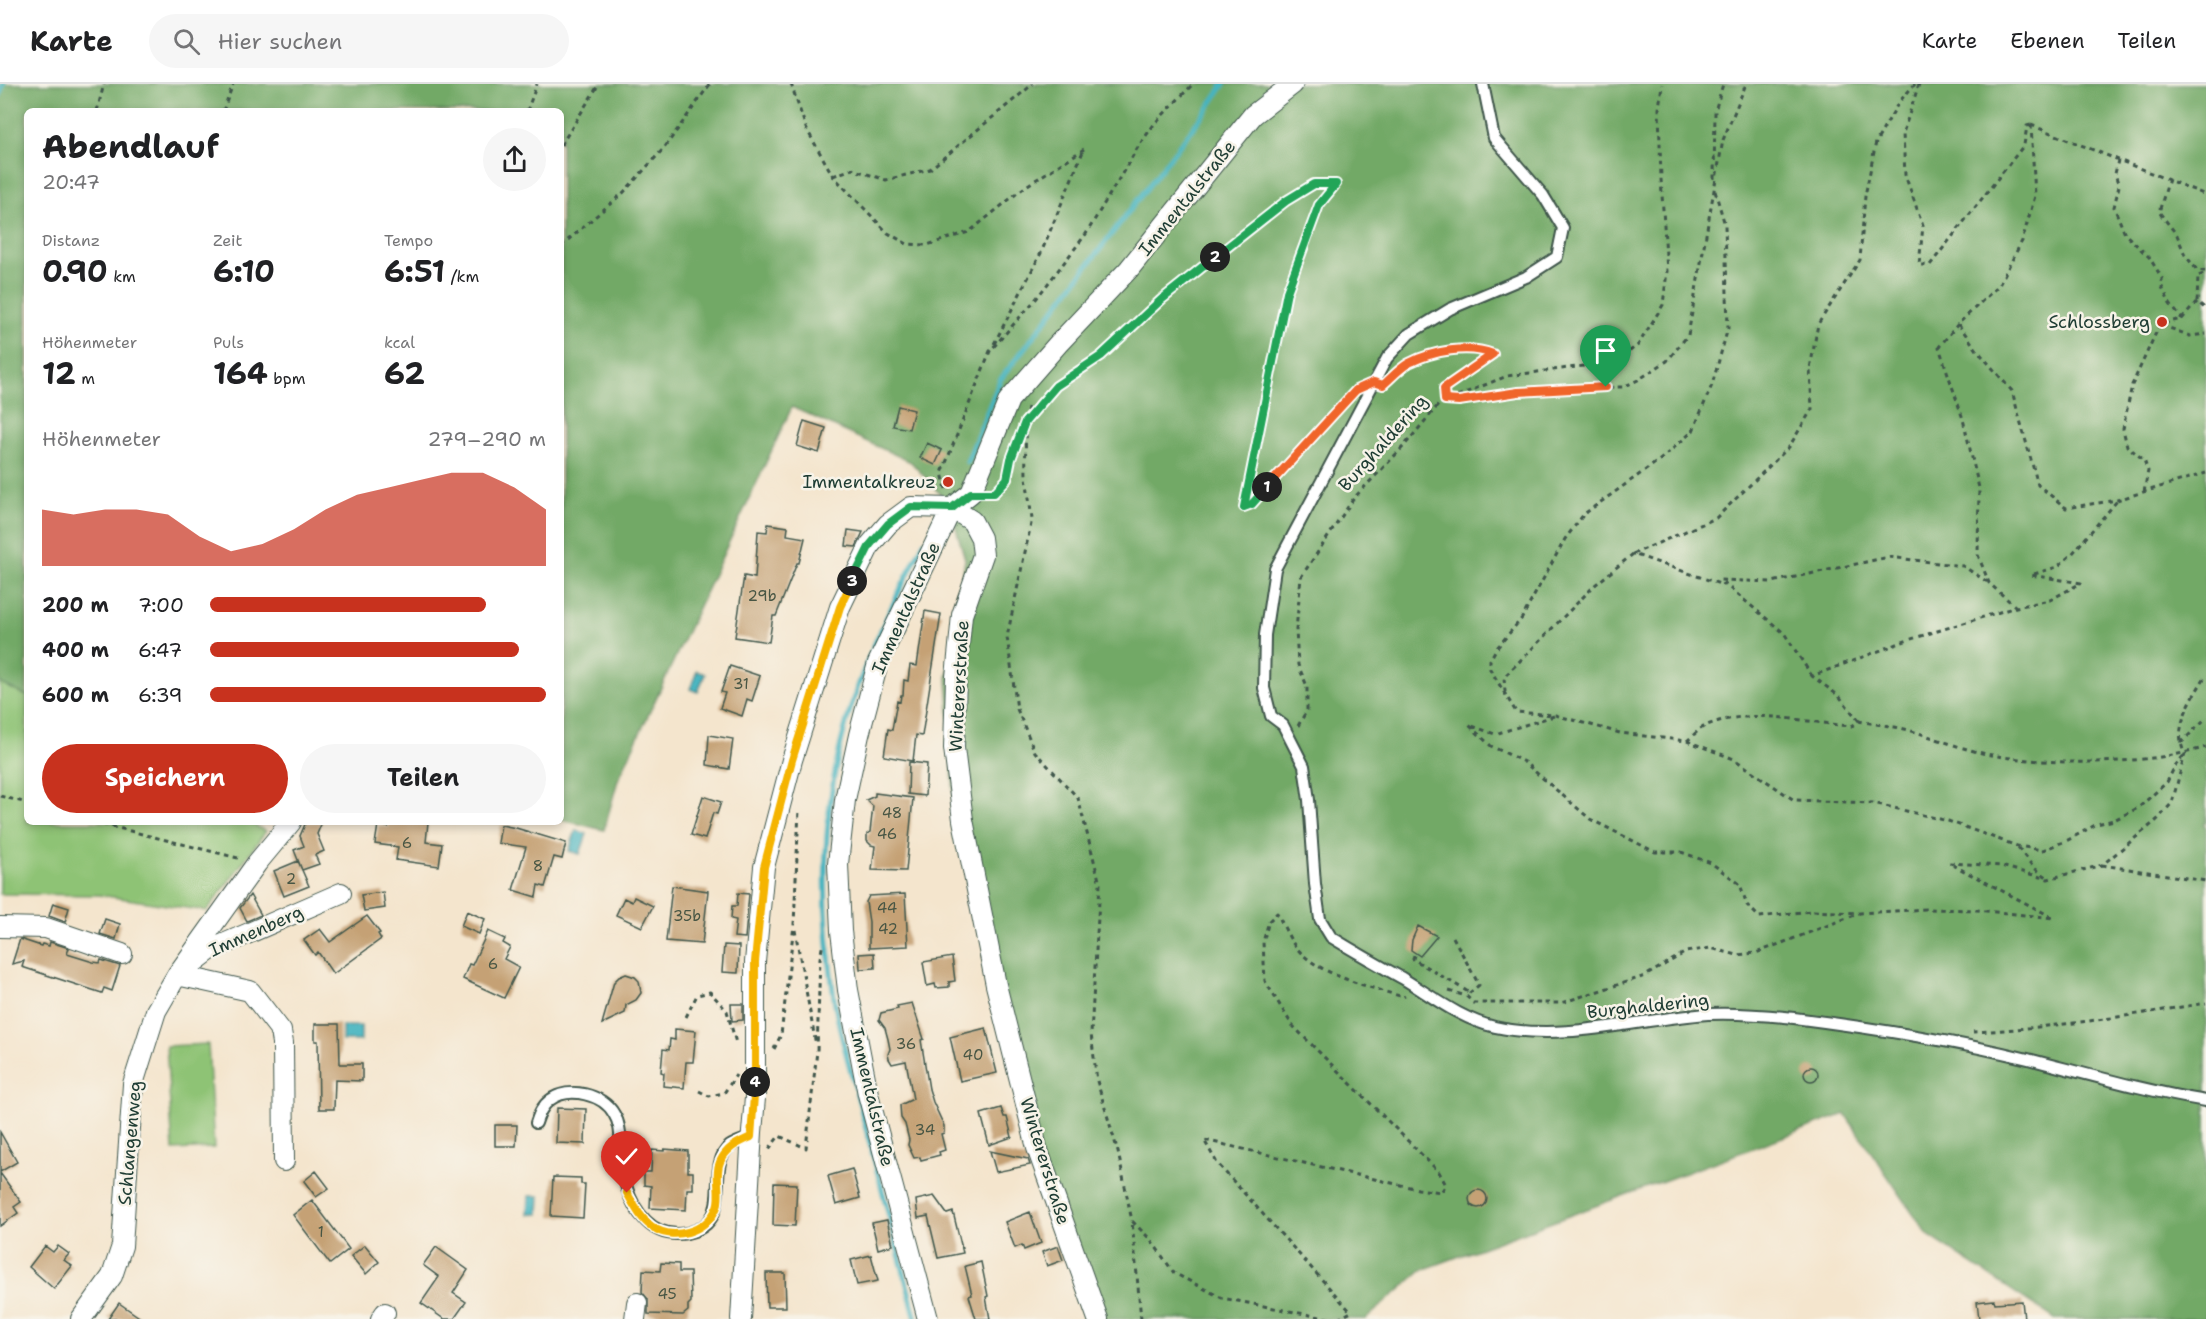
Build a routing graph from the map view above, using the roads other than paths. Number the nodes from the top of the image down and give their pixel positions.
1 (1293, 84) edge
2 (1483, 84) edge
3 (952, 508) junction
4 (289, 825) edge
5 (341, 893) dead end
6 (0, 927) edge
7 (122, 954) dead end
8 (177, 975) junction
9 (2206, 1101) edge
10 (536, 1123) dead end
11 (751, 1137) junction
12 (284, 1161) dead end
13 (81, 1319) edge
14 (741, 1319) edge
15 (928, 1319) edge
16 (1098, 1319) edge

1 - 3 street, Immentalstraße
2 - 9 lane, Burghaldering
3 - 11 street
3 - 15 street, Immentalstraße
3 - 16 street, Wintererstraße
4 - 8 street, Schlangenweg
5 - 8 street, Immenberg
6 - 7 street
8 - 12 street, Immenberg
8 - 13 street, Schlangenweg
10 - 11 lane
11 - 14 street

